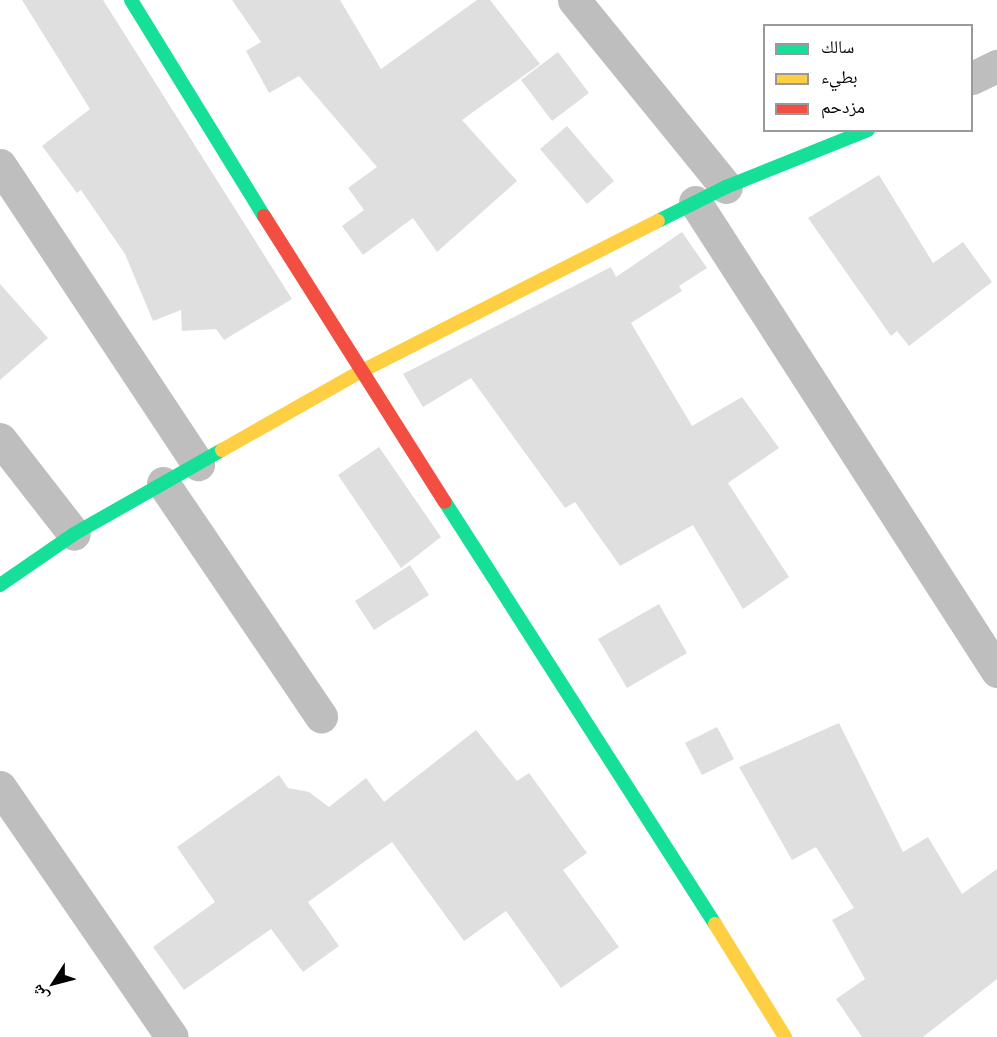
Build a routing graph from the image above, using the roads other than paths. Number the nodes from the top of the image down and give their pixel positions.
1 (131, 0) edge
2 (574, 0) edge
3 (997, 66) edge
4 (973, 78) edge
5 (863, 132) edge
6 (0, 165) edge
7 (726, 187) junction
8 (695, 202) junction
9 (360, 372) junction
10 (0, 439) edge
11 (198, 464) junction
12 (163, 483) junction
13 (74, 534) junction
14 (0, 585) edge
15 (997, 671) edge
16 (321, 716) dead end
17 (0, 788) edge
18 (172, 1037) edge
19 (785, 1037) edge

1 - 9 street
2 - 7 street
3 - 4 street
5 - 7 street
6 - 11 street
7 - 8 street
8 - 9 street
8 - 15 street
9 - 11 street
9 - 19 street
10 - 13 street
11 - 12 street
12 - 13 street
12 - 16 street
13 - 14 street
17 - 18 street

